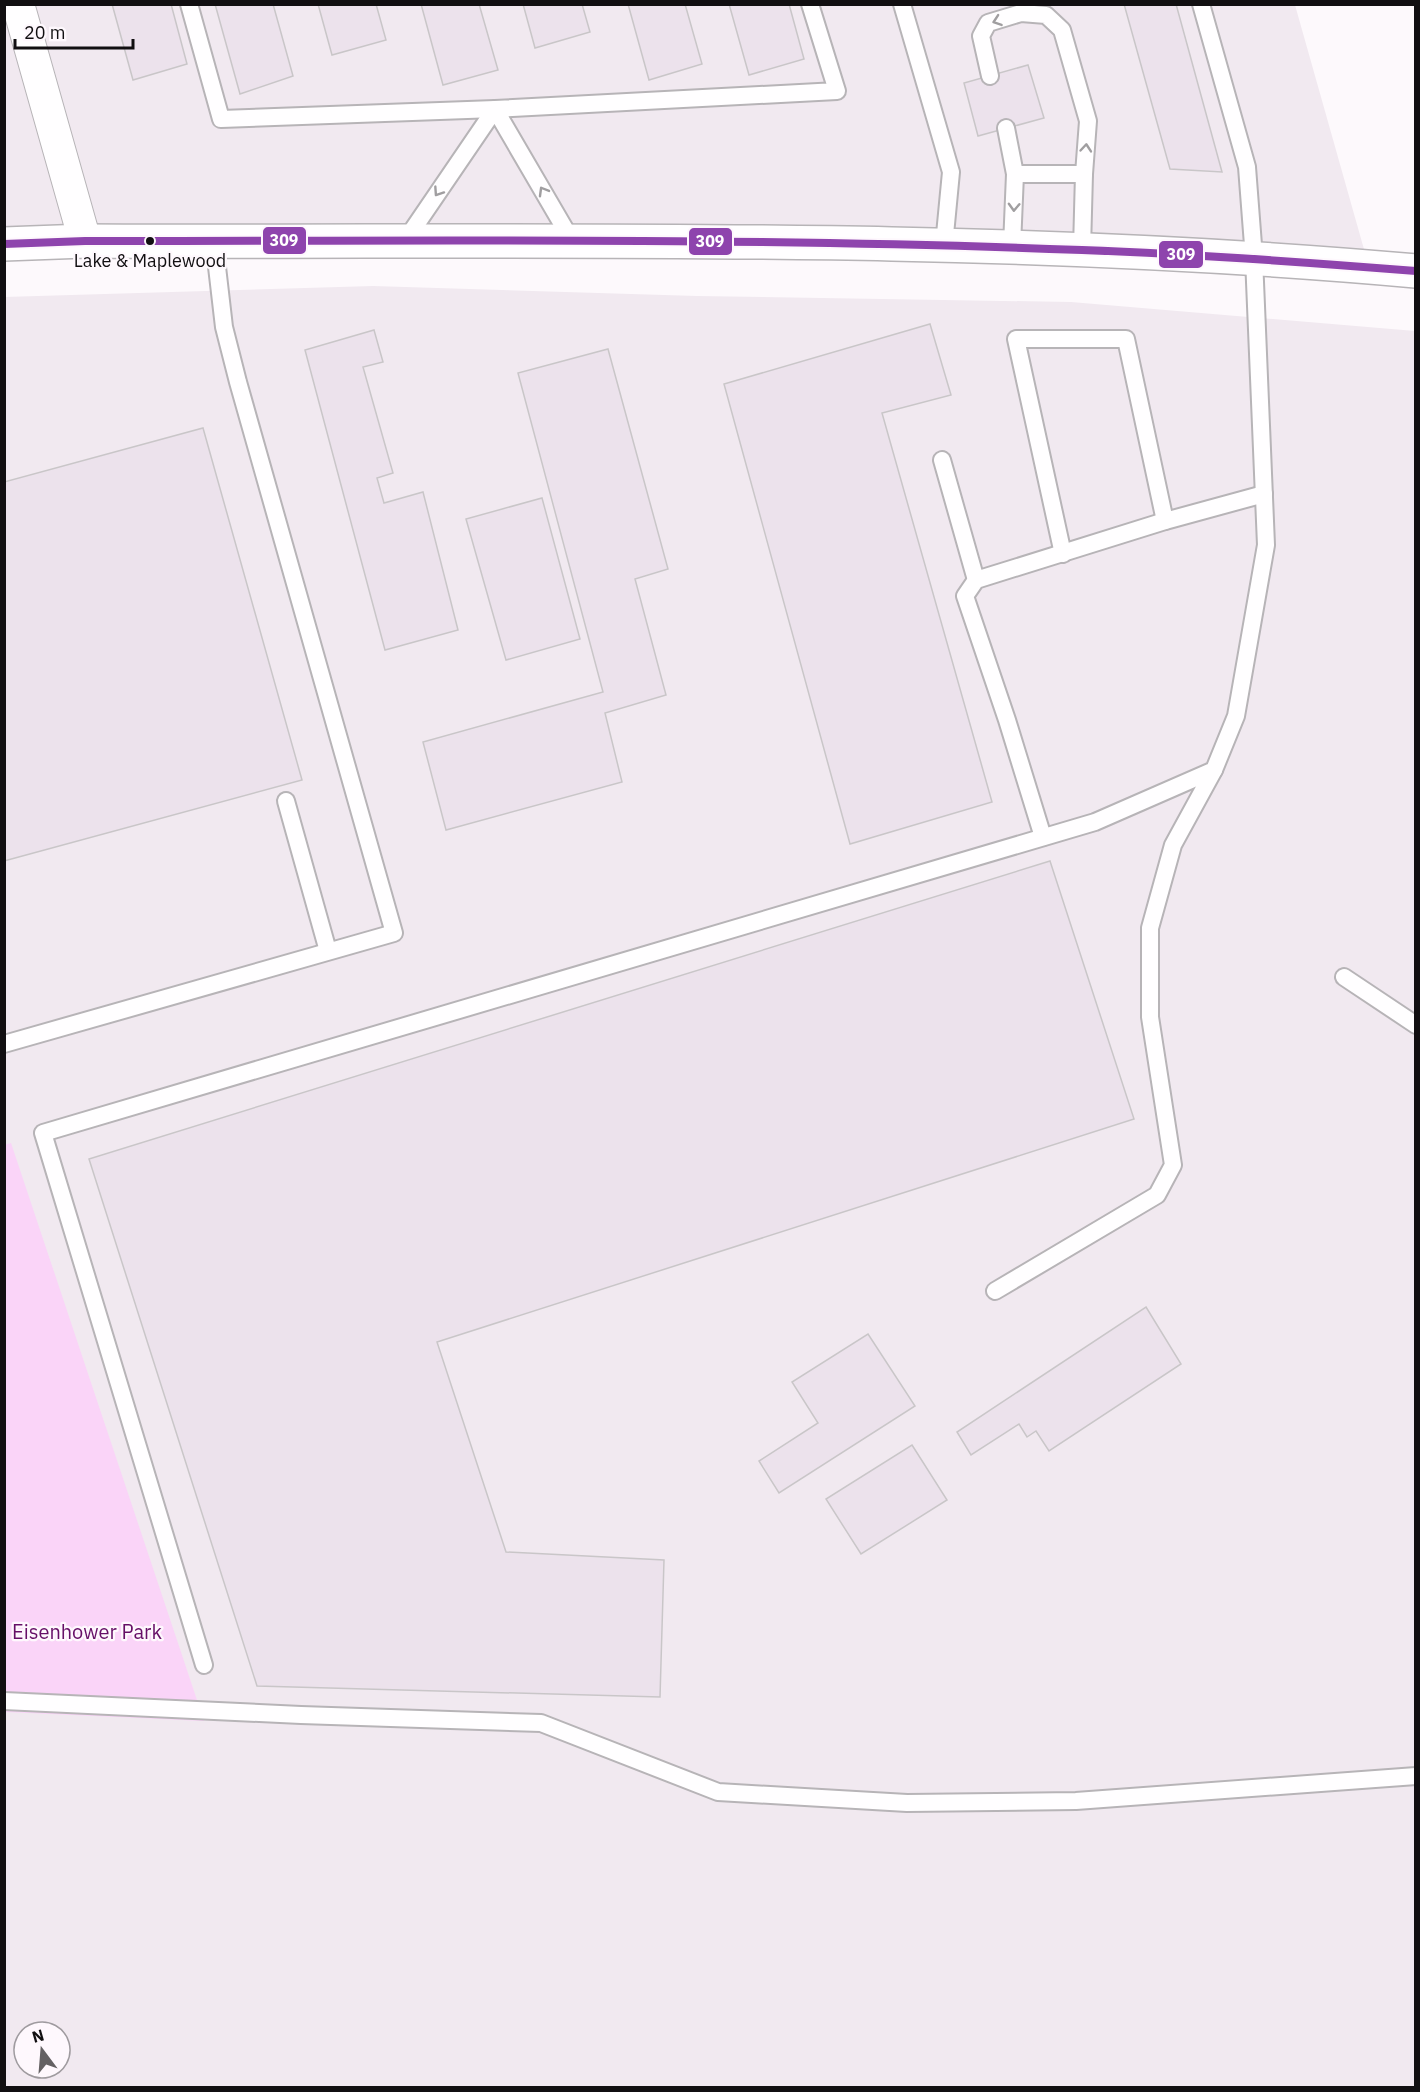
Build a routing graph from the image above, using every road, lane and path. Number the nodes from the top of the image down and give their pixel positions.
1 (18, 4) edge
2 (189, 4) edge
3 (810, 4) edge
4 (902, 4) edge
5 (1202, 4) edge
6 (990, 75) dead end
7 (495, 109) junction
8 (1006, 128) dead end
9 (1015, 174) junction
10 (1084, 174) junction
11 (85, 241) junction
12 (214, 241) junction
13 (405, 241) junction
14 (572, 241) junction
15 (4, 244) edge
16 (944, 245) junction
17 (1012, 246) junction
18 (1082, 249) junction
19 (1254, 258) junction
20 (1416, 271) edge
21 (942, 460) dead end
22 (1264, 494) junction
23 (1165, 521) junction
24 (1063, 554) junction
25 (976, 580) junction
26 (1214, 770) junction
27 (286, 801) dead end
28 (1043, 837) junction
29 (328, 951) junction
30 (1344, 976) dead end
31 (1416, 1025) edge
32 (4, 1044) edge
33 (995, 1291) dead end
34 (204, 1665) dead end
35 (4, 1701) edge
36 (1416, 1776) edge

1 - 11 street
2 - 7 lane
3 - 7 lane
4 - 16 lane
5 - 19 lane
10 -> 6 lane
7 -> 13 lane
14 -> 7 lane
8 - 9 lane
9 - 10 lane
9 -> 17 lane
10 - 18 lane
11 - 12 main road
11 - 15 main road
12 - 13 main road
12 - 29 lane
13 - 14 main road
14 - 16 main road
16 - 17 main road
17 - 18 main road
18 - 19 main road
19 - 20 main road
19 - 22 lane
21 - 25 lane
22 - 23 lane
22 - 26 lane
23 - 24 lane
23 - 24 lane
24 - 25 lane
25 - 28 lane
26 - 28 lane
26 - 33 lane
27 - 29 lane
28 - 34 lane
29 - 32 lane
30 - 31 lane
35 - 36 lane

